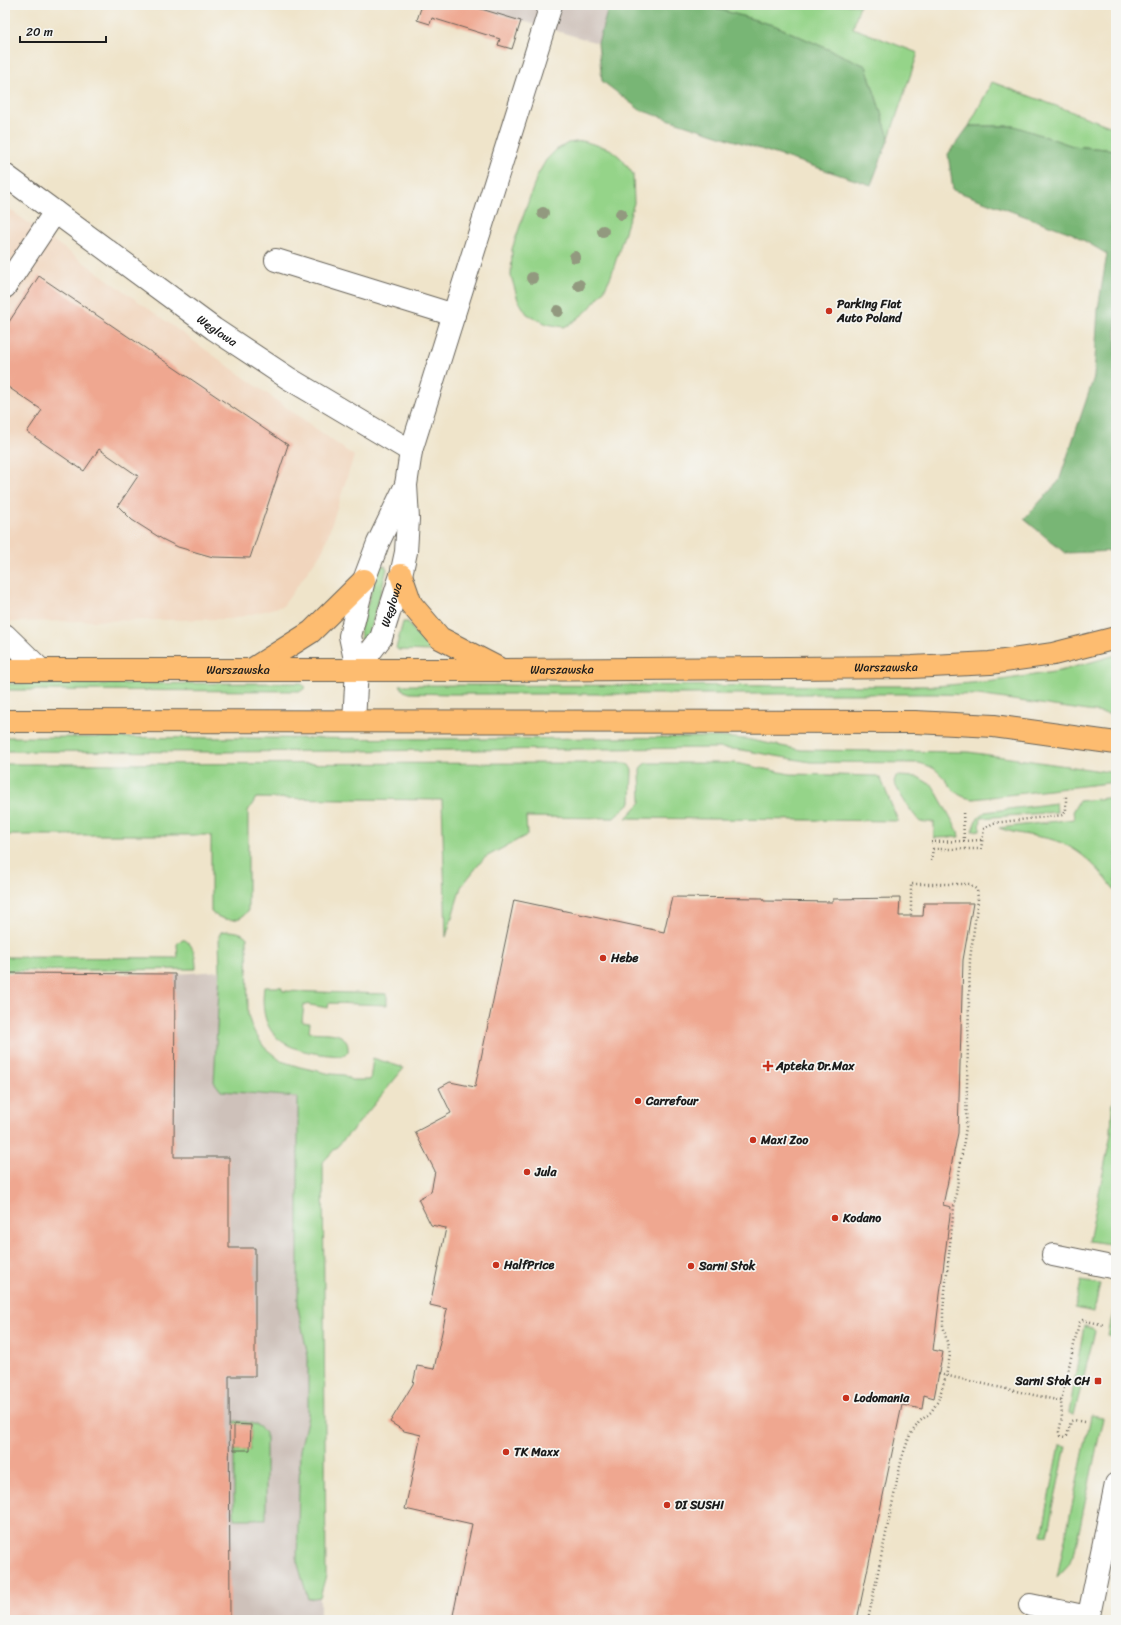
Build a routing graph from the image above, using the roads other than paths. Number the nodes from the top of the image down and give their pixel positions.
1 (551, 5) edge
2 (5, 175) edge
3 (55, 212) junction
4 (276, 260) dead end
5 (5, 287) edge
6 (454, 315) junction
7 (411, 451) junction
8 (406, 485) junction
9 (401, 575) junction
10 (364, 580) junction
11 (5, 635) edge
12 (1116, 638) edge
13 (357, 669) junction
14 (5, 670) edge
15 (41, 670) junction
16 (251, 670) junction
17 (502, 670) junction
18 (5, 720) edge
19 (354, 721) junction
20 (1116, 744) edge
21 (1054, 1255) dead end
22 (1116, 1268) edge
23 (1116, 1484) edge
24 (1030, 1605) dead end
25 (1088, 1618) edge

1 - 6 street
2 - 3 street, Węglowa
3 - 5 street
3 - 7 street, Węglowa
4 - 6 street
6 - 7 street
7 - 8 street, Węglowa
8 - 9 street, Węglowa
8 - 10 street, Węglowa
9 - 13 street, Węglowa
9 - 17 main road
10 - 13 street, Węglowa
10 - 16 main road
11 - 15 street
12 - 17 main road, Warszawska
13 - 16 main road, Warszawska
13 - 17 main road, Warszawska
13 - 19 street, Węglowa
14 - 15 main road, Warszawska
15 - 16 main road, Warszawska
18 - 19 main road
19 - 20 main road
21 - 22 street
23 - 25 street
24 - 25 street

